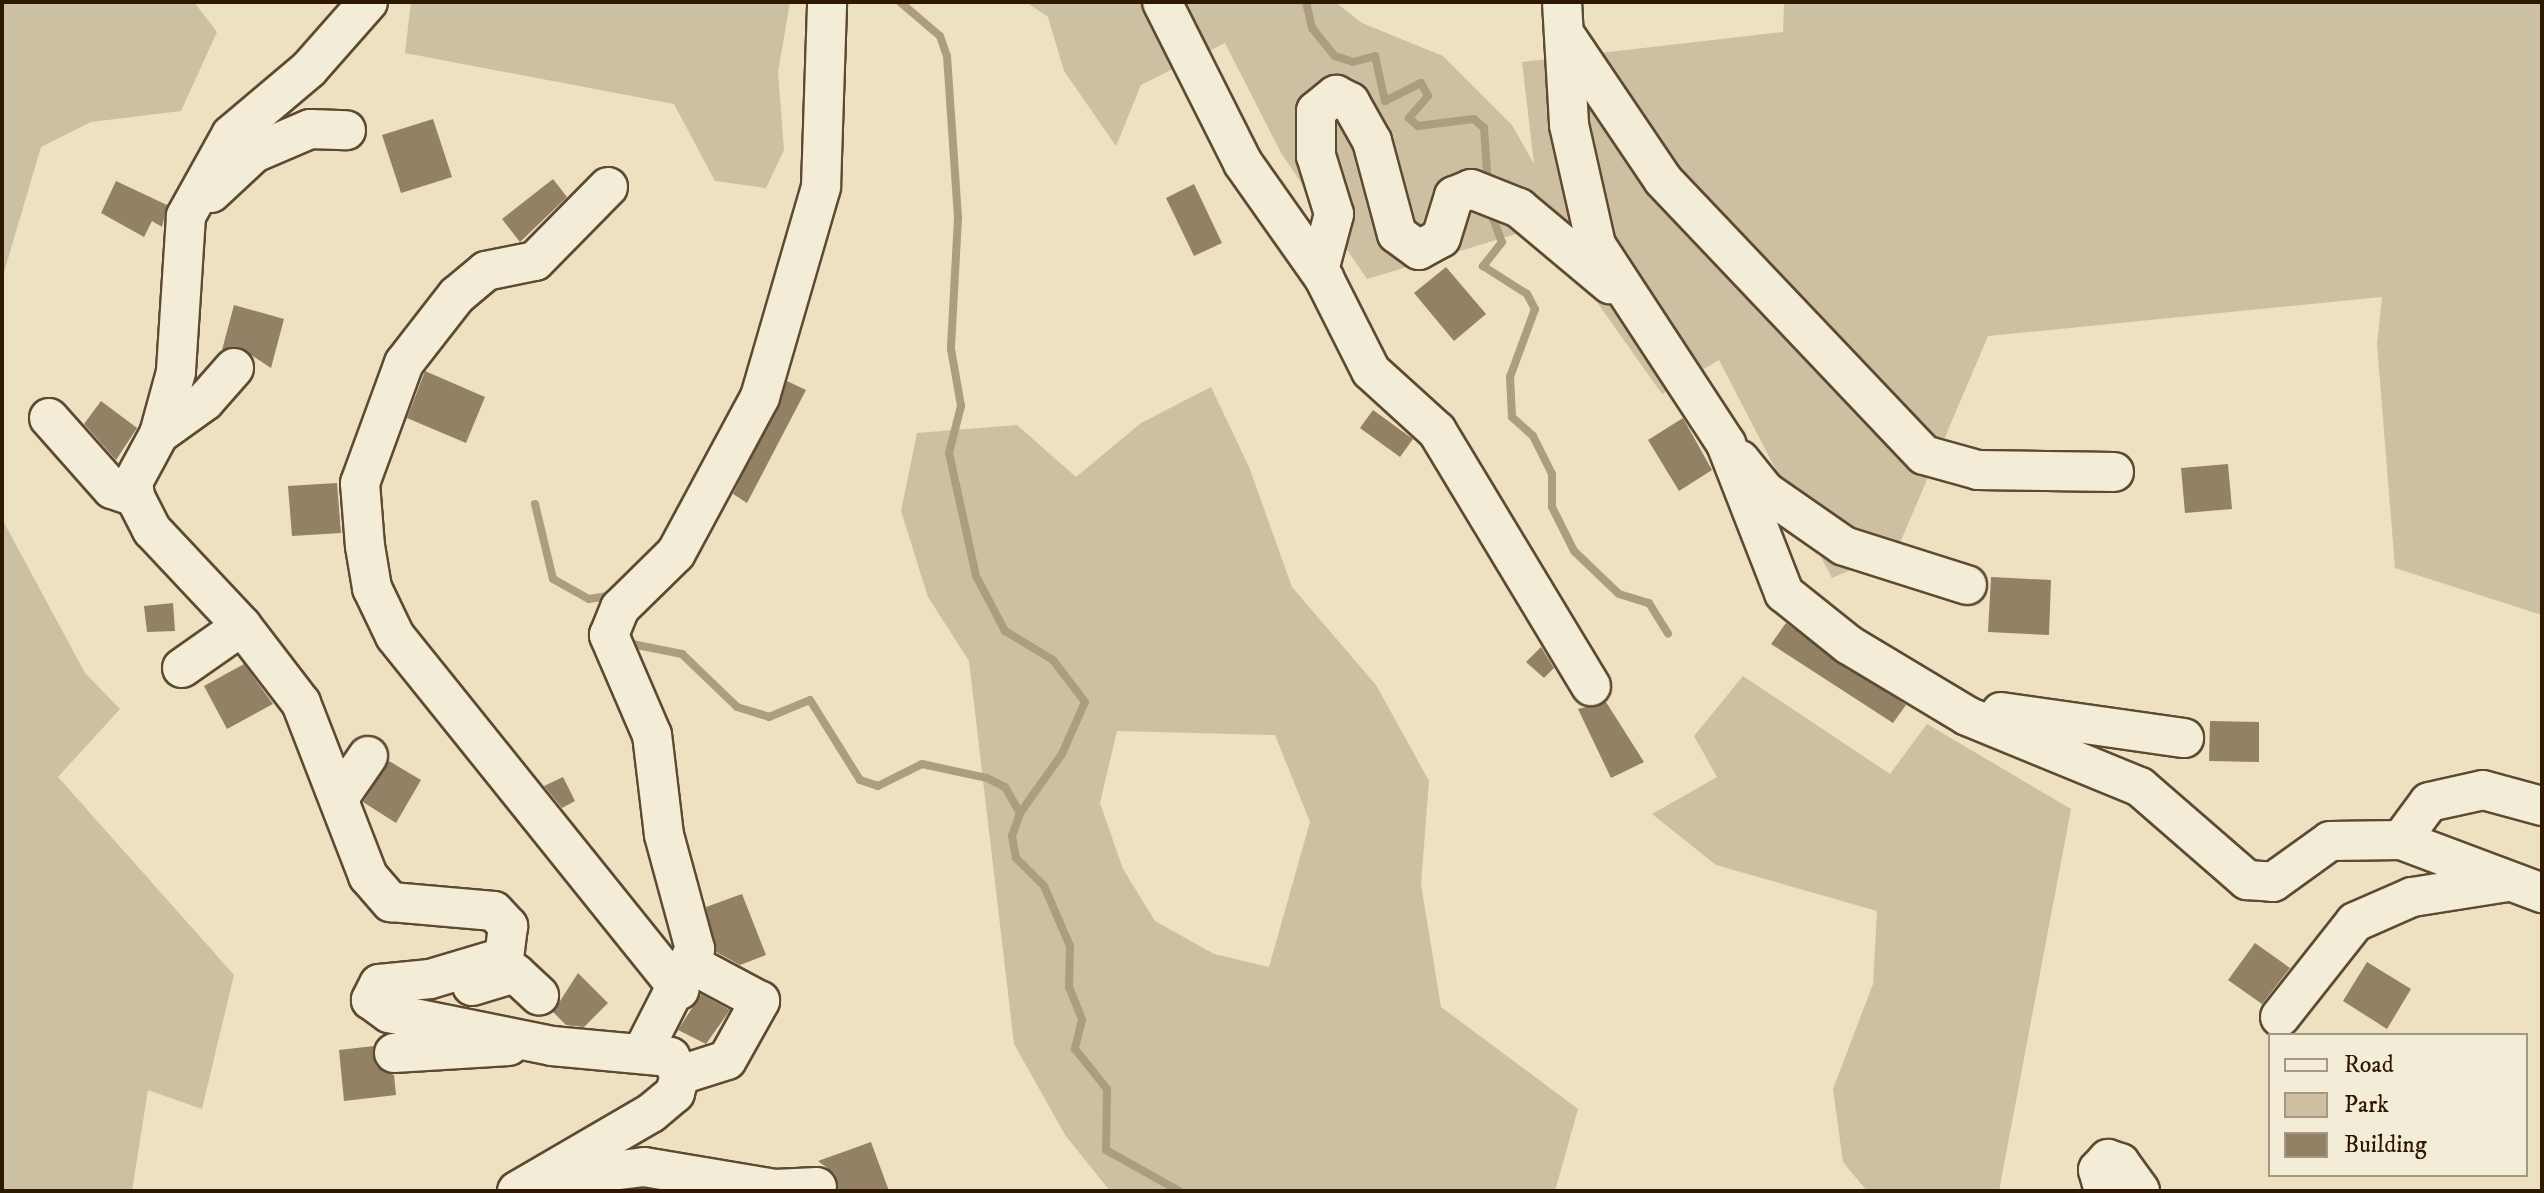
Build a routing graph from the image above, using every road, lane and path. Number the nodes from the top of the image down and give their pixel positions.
1 (368, 2) edge
2 (827, 2) edge
3 (1139, 2) edge
4 (1162, 2) edge
5 (1562, 2) edge
6 (1568, 39) junction
7 (1192, 103) dead end
8 (346, 130) dead end
9 (608, 187) dead end
10 (186, 216) junction
11 (1319, 270) junction
12 (1634, 303) junction
13 (1342, 311) junction
14 (234, 368) dead end
15 (1378, 403) dead end
16 (49, 418) dead end
17 (159, 434) junction
18 (1726, 444) junction
19 (2114, 472) dead end
20 (135, 497) junction
21 (1967, 585) dead end
22 (242, 626) junction
23 (182, 668) dead end
24 (1591, 686) dead end
25 (1967, 716) junction
26 (2184, 738) dead end
27 (368, 756) dead end
28 (339, 798) junction
29 (2542, 806) edge
30 (2401, 840) junction
31 (2526, 887) edge
32 (685, 977) junction
33 (430, 979) junction
34 (539, 995) dead end
35 (2280, 1017) dead end
36 (552, 1046) junction
37 (394, 1053) dead end
38 (642, 1053) junction
39 (680, 1075) junction
40 (817, 1187) dead end
41 (525, 1188) edge
42 (2104, 1191) edge
43 (2140, 1191) edge

1 - 10 street
2 - 32 street
3 - 7 street
4 - 11 street
5 - 6 street
6 - 12 street
6 - 19 street
8 - 10 street
9 - 32 street
10 - 17 street
11 - 12 street
11 - 13 street
12 - 18 street
13 - 15 street
13 - 24 street
14 - 17 street
16 - 20 street
17 - 20 street
18 - 21 street
18 - 25 street
20 - 22 street
22 - 23 street
22 - 28 street
25 - 26 street
25 - 30 street
27 - 28 street
28 - 33 street
29 - 30 street
30 - 31 street
31 - 35 street
32 - 38 street
32 - 39 street
33 - 34 street
33 - 36 street
36 - 37 street
36 - 38 street
38 - 39 street
39 - 41 street
40 - 41 street
42 - 43 street

